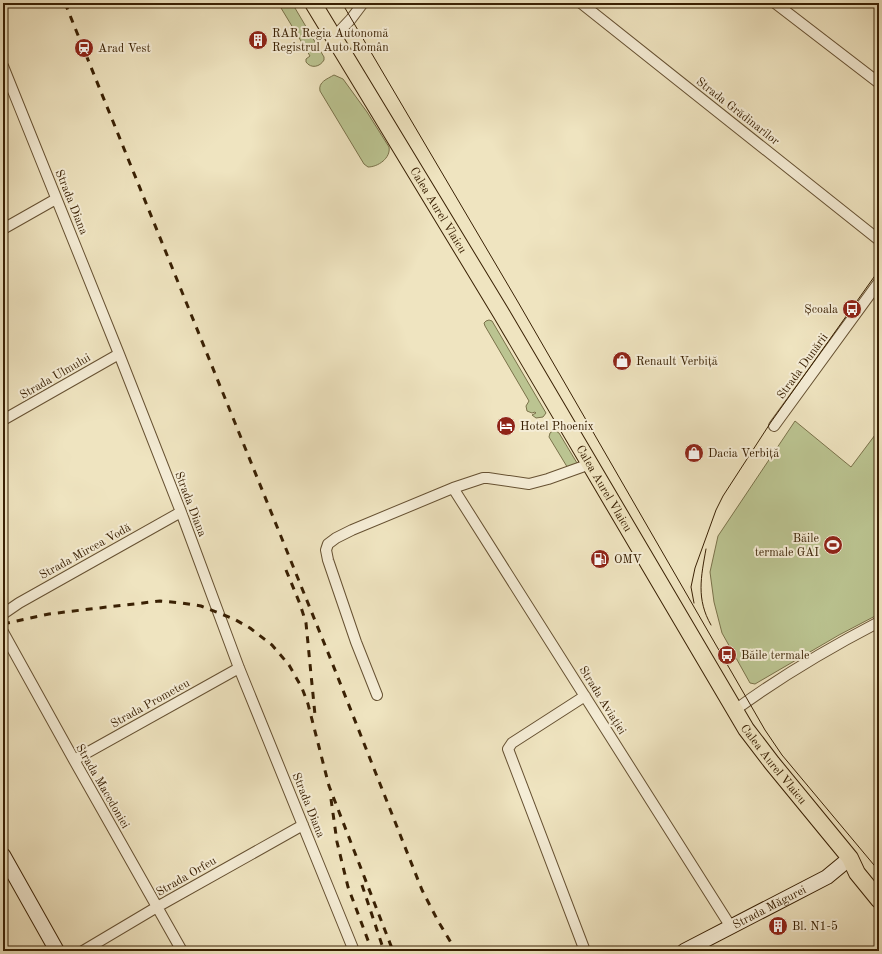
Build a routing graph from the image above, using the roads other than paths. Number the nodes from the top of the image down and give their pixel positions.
1 (313, 3) edge
2 (363, 3) edge
3 (580, 3) edge
4 (775, 3) edge
5 (334, 37) junction
6 (3, 66) edge
7 (879, 83) edge
8 (56, 199) junction
9 (3, 229) edge
10 (879, 240) edge
11 (879, 282) edge
12 (119, 354) junction
13 (3, 420) edge
14 (774, 426) dead end
15 (590, 464) junction
16 (453, 488) junction
17 (181, 512) junction
18 (3, 614) edge
19 (879, 622) edge
20 (3, 632) edge
21 (239, 668) junction
22 (377, 695) dead end
23 (585, 696) junction
24 (735, 710) junction
25 (74, 760) junction
26 (303, 825) junction
27 (3, 855) edge
28 (850, 858) junction
29 (879, 883) edge
30 (879, 900) edge
31 (157, 907) junction
32 (731, 927) junction
33 (57, 951) edge
34 (83, 951) edge
35 (182, 951) edge
36 (354, 951) edge
37 (585, 951) edge
38 (684, 951) edge

1 - 5 main road, Calea Aurel Vlaicu
2 - 5 street
3 - 10 street, Strada Grădinarilor
4 - 7 street
5 - 15 main road, Calea Aurel Vlaicu
6 - 8 street, Strada Diana
8 - 9 street
8 - 12 street, Strada Diana
11 - 14 street, Strada Dunării
12 - 13 street, Strada Ulmului
12 - 17 street, Strada Diana
15 - 16 street
15 - 24 main road, Calea Aurel Vlaicu
16 - 22 street
16 - 23 street, Strada Aviației
17 - 18 street, Strada Mircea Vodă
17 - 21 street, Strada Diana
19 - 24 street
20 - 25 street, Strada Macedoniei
21 - 25 street, Strada Prometeu
21 - 26 street, Strada Diana
23 - 32 street, Strada Aviației
23 - 37 street
24 - 28 main road, Calea Aurel Vlaicu
25 - 31 street, Strada Macedoniei
26 - 31 street, Strada Orfeu
26 - 36 street, Strada Diana
27 - 33 street
28 - 29 main road, Calea Aurel Vlaicu
28 - 30 main road, Calea Aurel Vlaicu
28 - 32 street, Strada Măgurei
31 - 34 street, Strada Orfeu
31 - 35 street, Strada Macedoniei
32 - 38 street, Strada Măgurei

